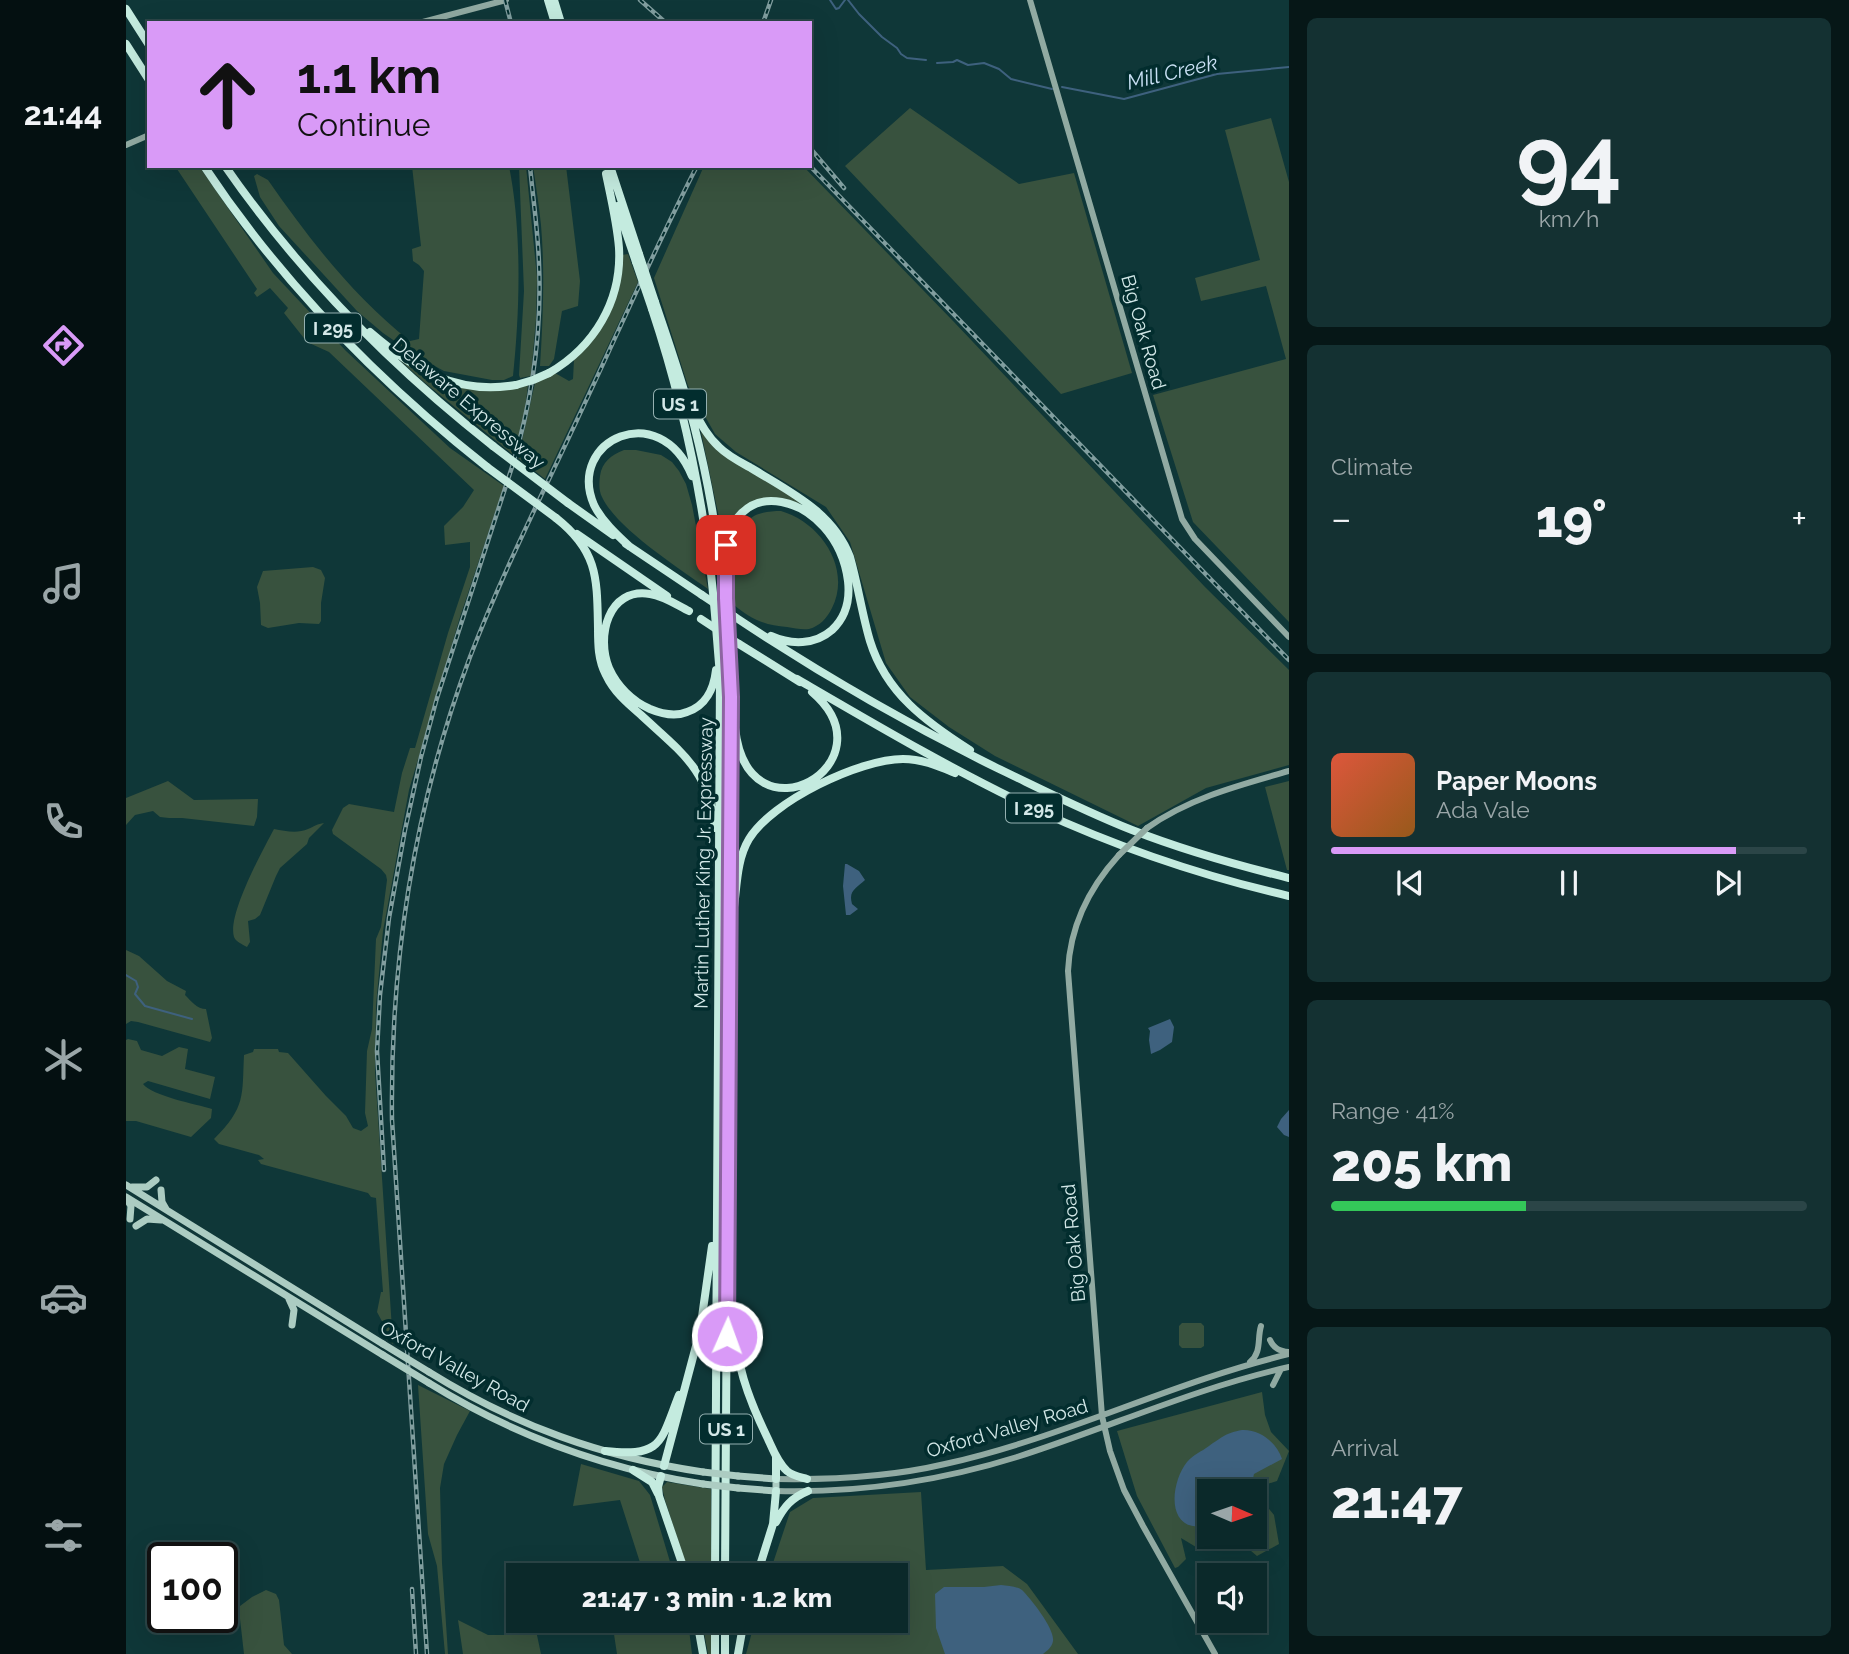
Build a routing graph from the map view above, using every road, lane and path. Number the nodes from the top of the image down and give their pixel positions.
1 (506, 0) edge
2 (548, 0) edge
3 (554, 0) edge
4 (1030, 0) edge
5 (126, 9) edge
6 (427, 21) edge
7 (554, 21) edge
8 (560, 21) edge
9 (147, 42) edge
10 (126, 44) edge
11 (147, 77) edge
12 (147, 136) edge
13 (126, 145) edge
14 (205, 168) edge
15 (227, 168) edge
16 (606, 169) edge
17 (334, 301) junction
18 (653, 306) junction
19 (685, 392) junction
20 (700, 500) junction
21 (559, 521) junction
22 (629, 546) junction
23 (726, 598) junction
24 (689, 611) junction
25 (737, 618) junction
26 (1289, 637) edge
27 (718, 650) junction
28 (797, 679) junction
29 (731, 697) junction
30 (1289, 771) edge
31 (1005, 772) junction
32 (996, 789) junction
33 (719, 869) junction
34 (1289, 878) edge
35 (1289, 896) edge
36 (730, 944) junction
37 (156, 1180) dead end
38 (127, 1185) edge
39 (161, 1190) dead end
40 (126, 1197) edge
41 (717, 1205) junction
42 (168, 1212) junction
43 (130, 1219) dead end
44 (166, 1221) junction
45 (136, 1226) dead end
46 (728, 1283) junction
47 (286, 1296) junction
48 (292, 1325) dead end
49 (1261, 1326) dead end
50 (1270, 1340) dead end
51 (1289, 1353) edge
52 (692, 1363) junction
53 (1248, 1364) junction
54 (1289, 1367) edge
55 (1281, 1369) junction
56 (1273, 1385) dead end
57 (1102, 1416) junction
58 (1105, 1427) junction
59 (605, 1451) junction
60 (774, 1453) junction
61 (664, 1466) junction
62 (633, 1470) junction
63 (661, 1476) junction
64 (776, 1479) junction
65 (807, 1479) junction
66 (776, 1491) junction
67 (808, 1491) junction
68 (659, 1496) junction
69 (772, 1531) junction
70 (682, 1563) edge
71 (715, 1563) edge
72 (725, 1563) edge
73 (761, 1563) edge
74 (699, 1633) edge
75 (715, 1633) edge
76 (725, 1633) edge
77 (741, 1633) edge
78 (703, 1654) edge
79 (715, 1654) edge
80 (725, 1654) edge
81 (737, 1654) edge
82 (1215, 1654) edge

1 - 6 street
2 - 7 highway
3 - 8 highway
4 - 26 street, Big Oak Road
5 - 9 highway
10 - 11 highway
12 - 13 street
14 - 21 highway, Delaware Expressway / I 295, bridge
15 - 17 highway, Delaware Expressway / I 295
16 - 17 highway, bridge
16 - 18 highway, Martin Luther King Jr. Expressway / US 1, bridge
17 - 22 highway, Delaware Expressway / I 295, bridge
18 - 19 highway, Martin Luther King Jr. Expressway / US 1
18 - 20 highway, Martin Luther King Jr. Expressway / US 1
19 - 23 highway, Martin Luther King Jr. Expressway / US 1
19 - 31 highway
20 - 22 highway
20 - 27 highway, Martin Luther King Jr. Expressway / US 1
21 - 24 highway, Delaware Expressway / I 295
21 - 33 highway
22 - 25 highway, Delaware Expressway / I 295, bridge
23 - 25 highway
23 - 29 highway, Martin Luther King Jr. Expressway / US 1
24 - 27 highway
24 - 28 highway, Delaware Expressway / I 295, bridge
25 - 31 highway, I 295
27 - 33 highway, Martin Luther King Jr. Expressway / US 1
28 - 29 highway
28 - 32 highway, I 295
29 - 36 highway, Martin Luther King Jr. Expressway / US 1
30 - 57 street, Big Oak Road, bridge
31 - 34 highway, I 295
32 - 35 highway, I 295
32 - 36 highway
33 - 41 highway, Martin Luther King Jr. Expressway / US 1
36 - 46 highway, Martin Luther King Jr. Expressway / US 1
37 - 38 main road
38 - 42 main road, Oxford Valley Road
39 - 42 main road
40 - 43 main road
40 - 44 main road, Oxford Valley Road
41 - 52 highway
41 - 71 highway, Martin Luther King Jr. Expressway / US 1
42 - 59 main road, Oxford Valley Road, bridge
44 - 45 main road
44 - 47 main road, Oxford Valley Road
46 - 60 highway
46 - 72 highway, Martin Luther King Jr. Expressway / US 1
47 - 48 main road
47 - 62 main road, Oxford Valley Road, bridge
49 - 53 street
50 - 51 street
51 - 53 street, Oxford Valley Road
52 - 59 highway
52 - 61 highway
53 - 57 street, Oxford Valley Road
54 - 55 street, Oxford Valley Road
55 - 56 street
55 - 58 street, Oxford Valley Road
57 - 58 street, Big Oak Road
57 - 65 street, Oxford Valley Road
58 - 67 street, Oxford Valley Road
58 - 82 street, Big Oak Road
59 - 61 main road, Oxford Valley Road
60 - 64 highway
60 - 65 highway
61 - 63 main road
61 - 64 main road, Oxford Valley Road, bridge
62 - 63 main road, Oxford Valley Road
62 - 68 highway
63 - 66 main road, Oxford Valley Road, bridge
63 - 68 highway
64 - 65 street, Oxford Valley Road
64 - 66 main road
66 - 67 street, Oxford Valley Road
66 - 69 highway
67 - 69 highway
68 - 70 highway
69 - 73 highway
74 - 78 highway
75 - 79 highway
76 - 80 highway
77 - 81 highway

